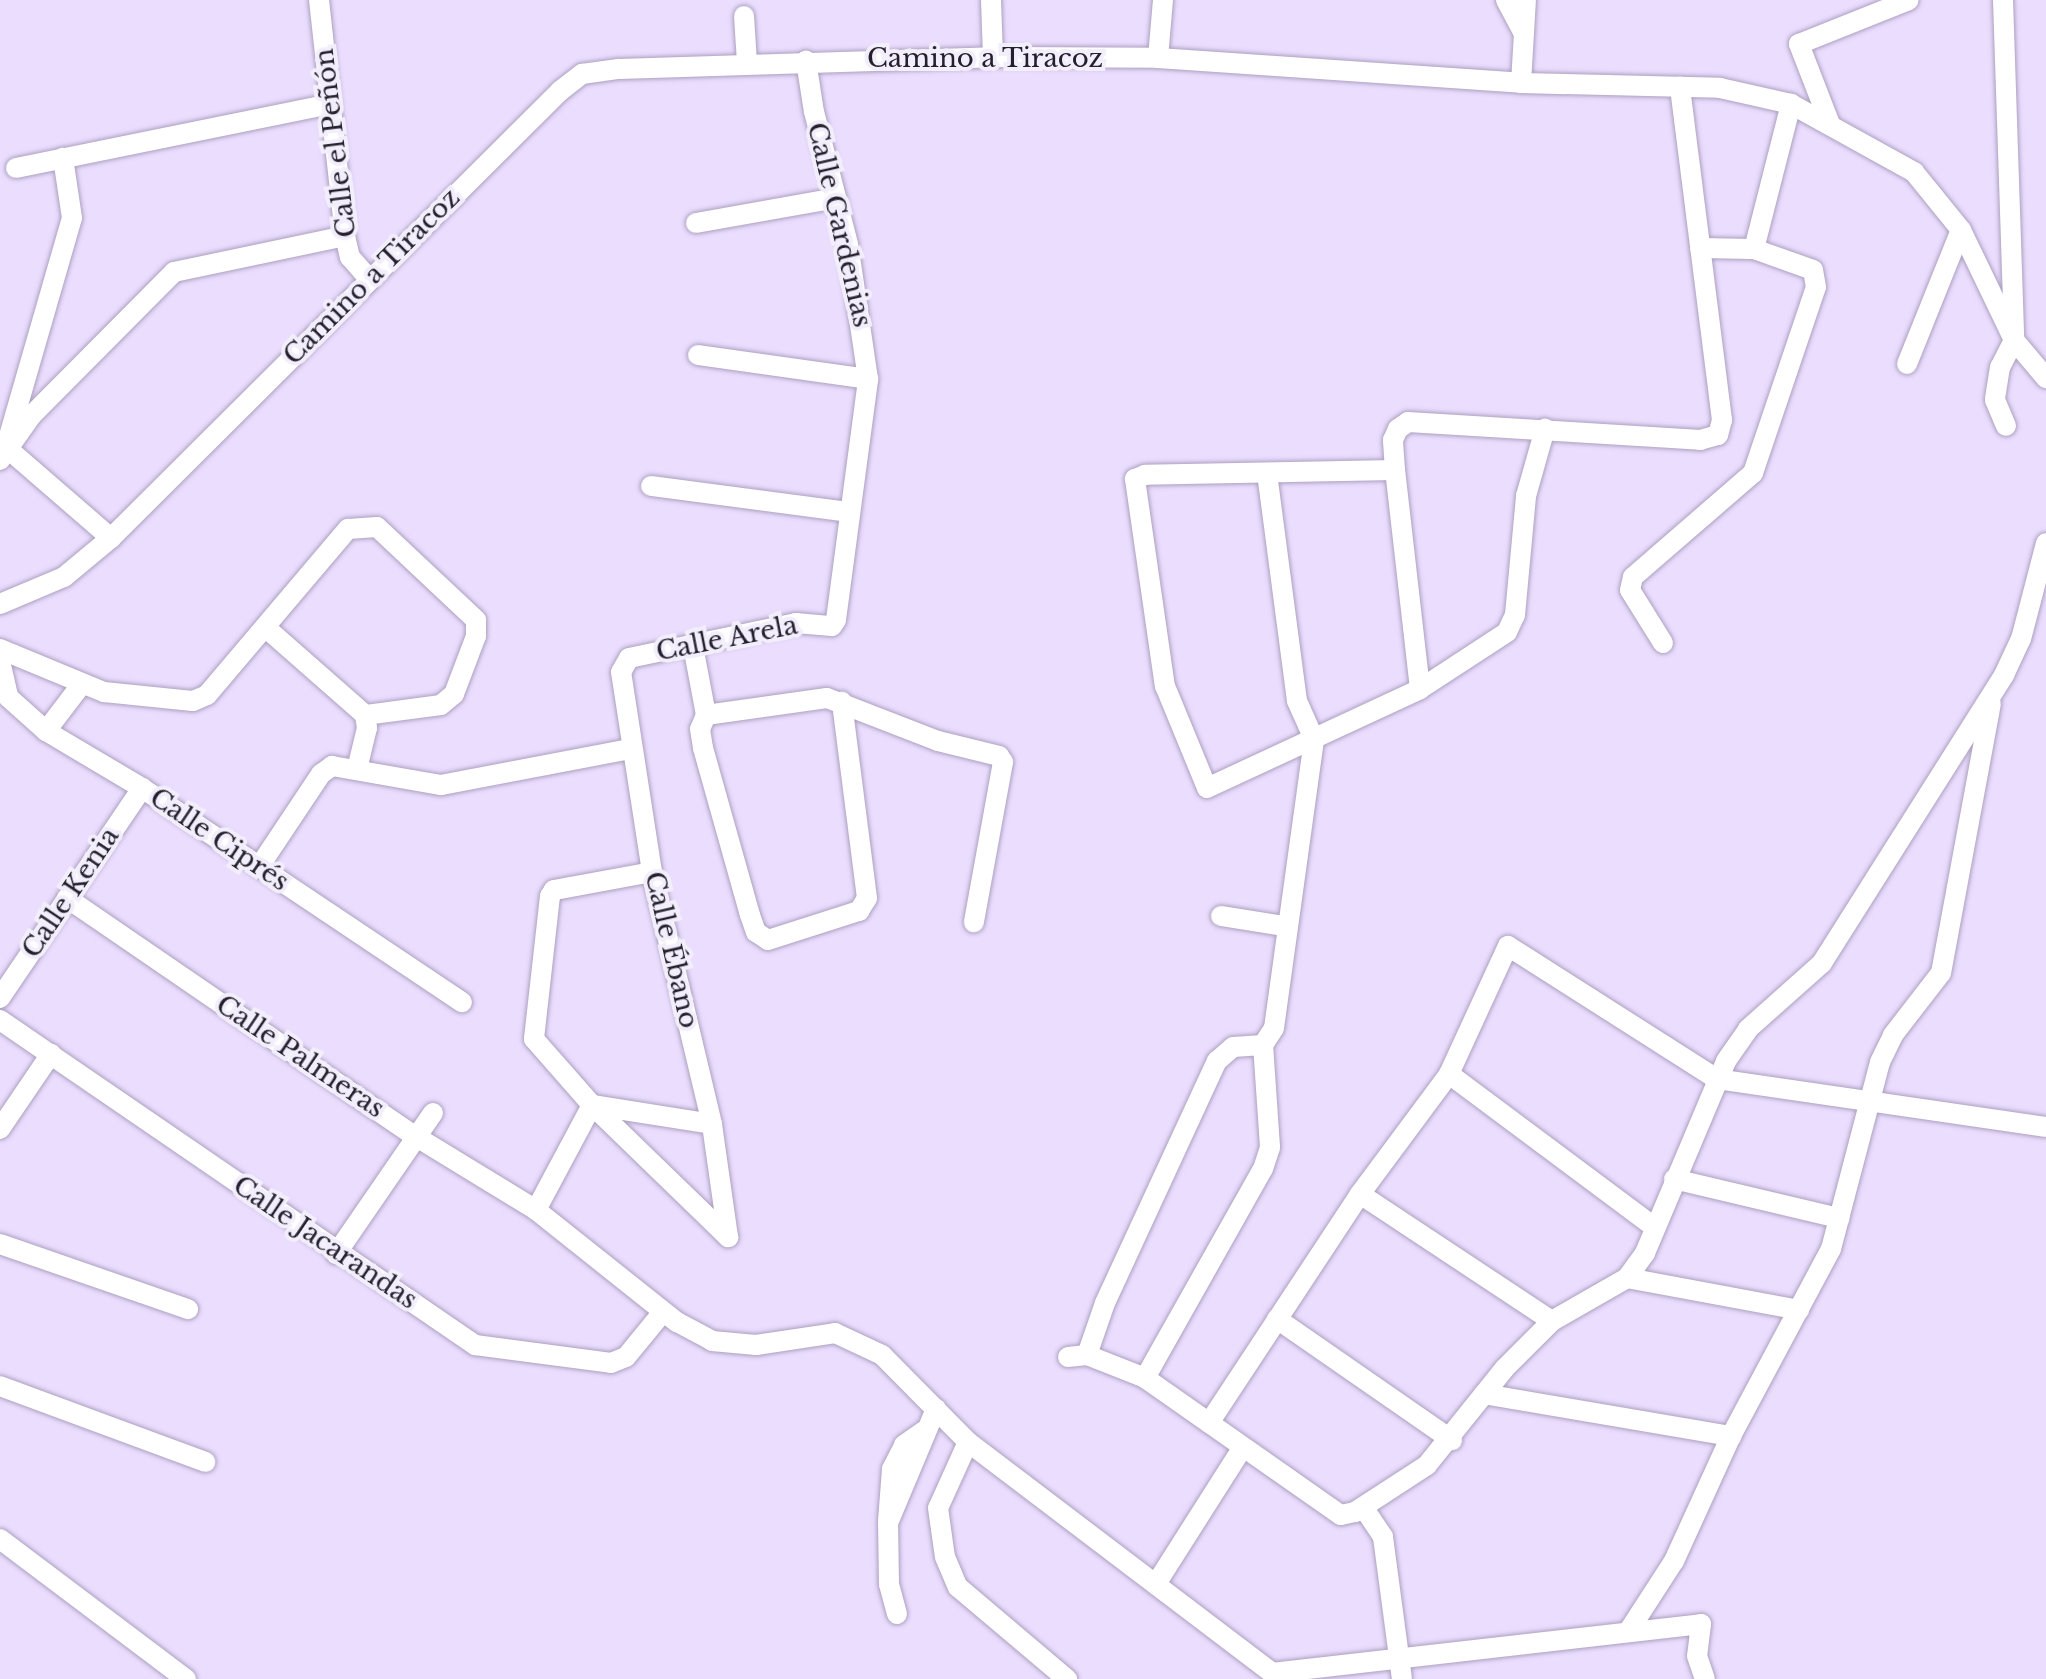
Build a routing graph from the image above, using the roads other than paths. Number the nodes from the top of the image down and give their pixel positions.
1 (319, 0) edge
2 (991, 0) edge
3 (1163, 0) edge
4 (1506, 0) edge
5 (1526, 0) edge
6 (1909, 0) edge
7 (2003, 0) edge
8 (744, 16) dead end
9 (1524, 34) junction
10 (993, 57) junction
11 (1158, 58) junction
12 (806, 61) junction
13 (747, 63) junction
14 (1521, 83) junction
15 (1680, 87) junction
16 (331, 104) junction
17 (1791, 104) junction
18 (1830, 124) junction
19 (63, 158) junction
20 (16, 168) dead end
21 (836, 198) junction
22 (696, 223) dead end
23 (1961, 230) junction
24 (345, 236) junction
25 (1700, 248) junction
26 (1754, 249) junction
27 (369, 279) junction
28 (2014, 340) junction
29 (698, 355) dead end
30 (1907, 364) dead end
31 (2046, 378) edge
32 (868, 379) junction
33 (2006, 426) dead end
34 (1545, 429) junction
35 (2, 448) edge
36 (1395, 470) junction
37 (1267, 473) junction
38 (651, 486) dead end
39 (849, 512) junction
40 (111, 538) junction
41 (2046, 543) edge
42 (0, 604) edge
43 (832, 626) joint
44 (265, 627) junction
45 (1663, 643) dead end
46 (693, 646) junction
47 (0, 649) edge
48 (0, 661) edge
49 (623, 662) joint
50 (81, 685) junction
51 (1420, 689) junction
52 (1994, 692) junction
53 (842, 702) junction
54 (365, 715) junction
55 (706, 715) junction
56 (46, 731) junction
57 (1314, 739) junction
58 (629, 749) junction
59 (357, 769) junction
60 (142, 788) junction
61 (259, 867) junction
62 (652, 872) junction
63 (67, 898) junction
64 (1221, 916) dead end
65 (974, 922) dead end
66 (1284, 926) junction
67 (0, 998) edge
68 (462, 1002) dead end
69 (0, 1020) edge
70 (1263, 1045) junction
71 (51, 1054) junction
72 (1449, 1074) junction
73 (1717, 1079) junction
74 (1870, 1100) junction
75 (592, 1105) junction
76 (433, 1113) dead end
77 (712, 1124) junction
78 (2046, 1127) edge
79 (0, 1129) edge
80 (415, 1136) junction
81 (1674, 1179) junction
82 (1360, 1194) junction
83 (536, 1210) junction
84 (1839, 1218) junction
85 (1654, 1227) junction
86 (0, 1244) edge
87 (336, 1254) junction
88 (1627, 1278) junction
89 (188, 1309) dead end
90 (1799, 1310) junction
91 (663, 1312) junction
92 (1277, 1319) junction
93 (1552, 1321) junction
94 (1145, 1378) junction
95 (0, 1386) edge
96 (1484, 1394) junction
97 (936, 1409) junction
98 (1209, 1423) junction
99 (1731, 1436) junction
100 (1452, 1440) junction
101 (968, 1442) junction
102 (1243, 1447) junction
103 (205, 1462) dead end
104 (1363, 1507) junction
105 (0, 1539) edge
106 (1156, 1584) junction
107 (897, 1614) dead end
108 (1628, 1632) junction
109 (1401, 1669) edge
110 (186, 1679) edge
111 (1067, 1679) edge
112 (1705, 1679) edge

1 - 16 street, Calle el Peñón
2 - 10 street
3 - 11 street
4 - 9 street
5 - 9 street
6 - 18 street
7 - 28 street
8 - 13 street
9 - 14 street
10 - 11 street, Camino a Tiracoz
10 - 12 street, Camino a Tiracoz
11 - 14 street, Camino a Tiracoz
12 - 13 street, Camino a Tiracoz
12 - 21 street, Calle Gardenias
13 - 27 street, Camino a Tiracoz
14 - 15 street, Camino a Tiracoz
15 - 17 street, Camino a Tiracoz
15 - 25 street
16 - 19 street
16 - 24 street, Calle el Peñón
17 - 18 street, Camino a Tiracoz
17 - 26 street
18 - 23 street, Camino a Tiracoz
19 - 20 street
19 - 35 street
21 - 22 street
21 - 32 street, Calle Gardenias
23 - 28 street, Camino a Tiracoz
23 - 30 street
24 - 27 street, Calle el Peñón
24 - 35 street
25 - 26 street
25 - 34 street
26 - 45 street
27 - 40 street, Camino a Tiracoz
28 - 31 street, Camino a Tiracoz
28 - 33 street
29 - 32 street
32 - 39 street, Calle Gardenias
34 - 36 street
34 - 51 street
35 - 40 street
36 - 37 street
36 - 51 street
37 - 57 street
37 - 57 street
38 - 39 street
39 - 43 street, Calle Gardenias
40 - 42 street, Camino a Tiracoz
41 - 52 street
43 - 46 street, Calle Arela
44 - 50 street
44 - 54 street
44 - 54 street
46 - 49 street, Calle Arela
46 - 55 street
47 - 50 street
48 - 56 street, Calle Ciprés
49 - 58 street, Calle Ébano
50 - 56 street
51 - 57 street
52 - 73 street
52 - 74 street
53 - 55 street
53 - 55 street
53 - 65 street
54 - 59 street
56 - 60 street, Calle Ciprés
57 - 66 street
58 - 59 street
58 - 62 street, Calle Ébano
59 - 61 street
60 - 61 street, Calle Ciprés
60 - 63 street, Calle Kenia
61 - 68 street, Calle Ciprés
62 - 75 street
62 - 77 street, Calle Ébano
63 - 67 street, Calle Kenia
63 - 80 street, Calle Palmeras
64 - 66 street
66 - 70 street
69 - 71 street, Calle Jacarandas
70 - 94 street
70 - 94 street
71 - 79 street
71 - 87 street, Calle Jacarandas
72 - 73 street
72 - 82 street
72 - 85 street
73 - 74 street
73 - 81 street
74 - 78 street
74 - 84 street
75 - 77 street
75 - 77 street, Calle Ébano
75 - 83 street
76 - 80 street
80 - 83 street, Calle Palmeras
80 - 87 street
81 - 84 street
81 - 85 street
82 - 92 street
82 - 93 street
83 - 91 street, Calle Palmeras
84 - 90 street
85 - 88 street
86 - 89 street
87 - 91 street, Calle Jacarandas
88 - 90 street
88 - 93 street
90 - 99 street
91 - 97 street, Calle Palmeras
92 - 98 street
92 - 100 street
93 - 96 street
94 - 98 street
95 - 103 street
96 - 99 street
96 - 100 street
97 - 101 street, Calle Palmeras
97 - 107 street
98 - 102 street
99 - 108 street
100 - 104 street
101 - 106 street, Calle Palmeras
101 - 111 street
102 - 104 street
102 - 106 street
104 - 109 street
105 - 110 street
106 - 109 street, Calle Palmeras
108 - 109 street, Calle Palmeras
108 - 112 street, Calle Palmeras

